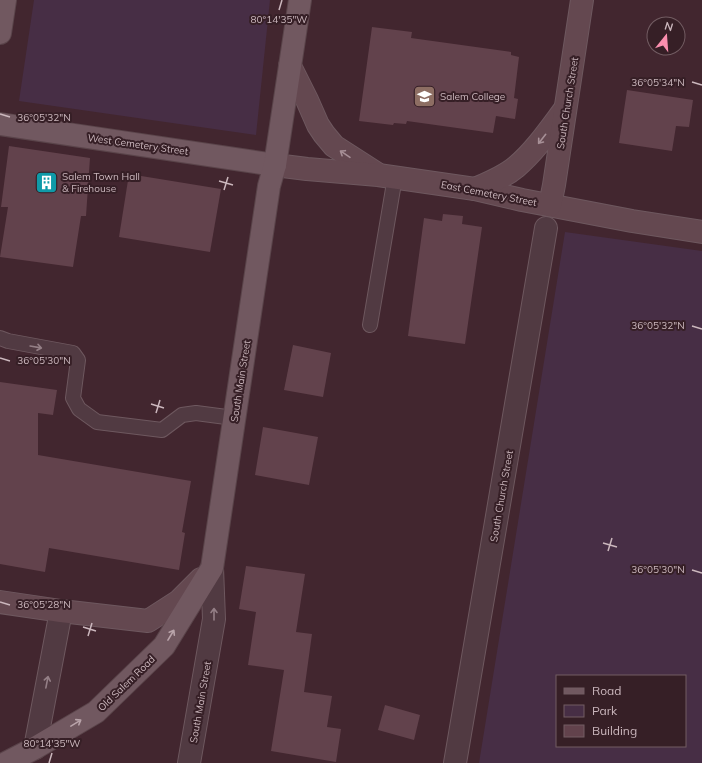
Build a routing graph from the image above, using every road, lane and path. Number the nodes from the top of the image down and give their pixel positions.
1 (5, 0) edge
2 (300, 0) edge
3 (582, 0) edge
4 (0, 33) edge
5 (290, 66) junction
6 (566, 108) junction
7 (0, 124) edge
8 (276, 165) junction
9 (387, 176) junction
10 (475, 189) junction
11 (550, 205) junction
12 (546, 228) dead end
13 (702, 232) edge
14 (370, 325) dead end
15 (0, 338) edge
16 (234, 418) junction
17 (212, 568) junction
18 (0, 602) edge
19 (61, 611) junction
20 (35, 748) junction
21 (6, 763) edge
22 (189, 763) edge
23 (455, 763) edge

1 - 4 main road
2 - 5 main road, South Main Street
3 - 6 street, South Church Street
5 - 8 main road, South Main Street
9 -> 5 street
6 -> 10 street
6 - 11 street, South Church Street
7 - 8 main road, West Cemetery Street
8 - 9 street, East Cemetery Street
8 - 16 main road, South Main Street
9 - 10 street, East Cemetery Street
9 - 14 lane
10 - 11 street, East Cemetery Street
11 - 13 street, East Cemetery Street
12 - 23 street, South Church Street
15 -> 16 lane
16 - 17 main road, South Main Street
17 - 19 street
20 -> 17 main road, Old Salem Road
22 -> 17 street, South Main Street
18 - 19 street
20 -> 19 street
20 - 21 main road, Old Salem Road

